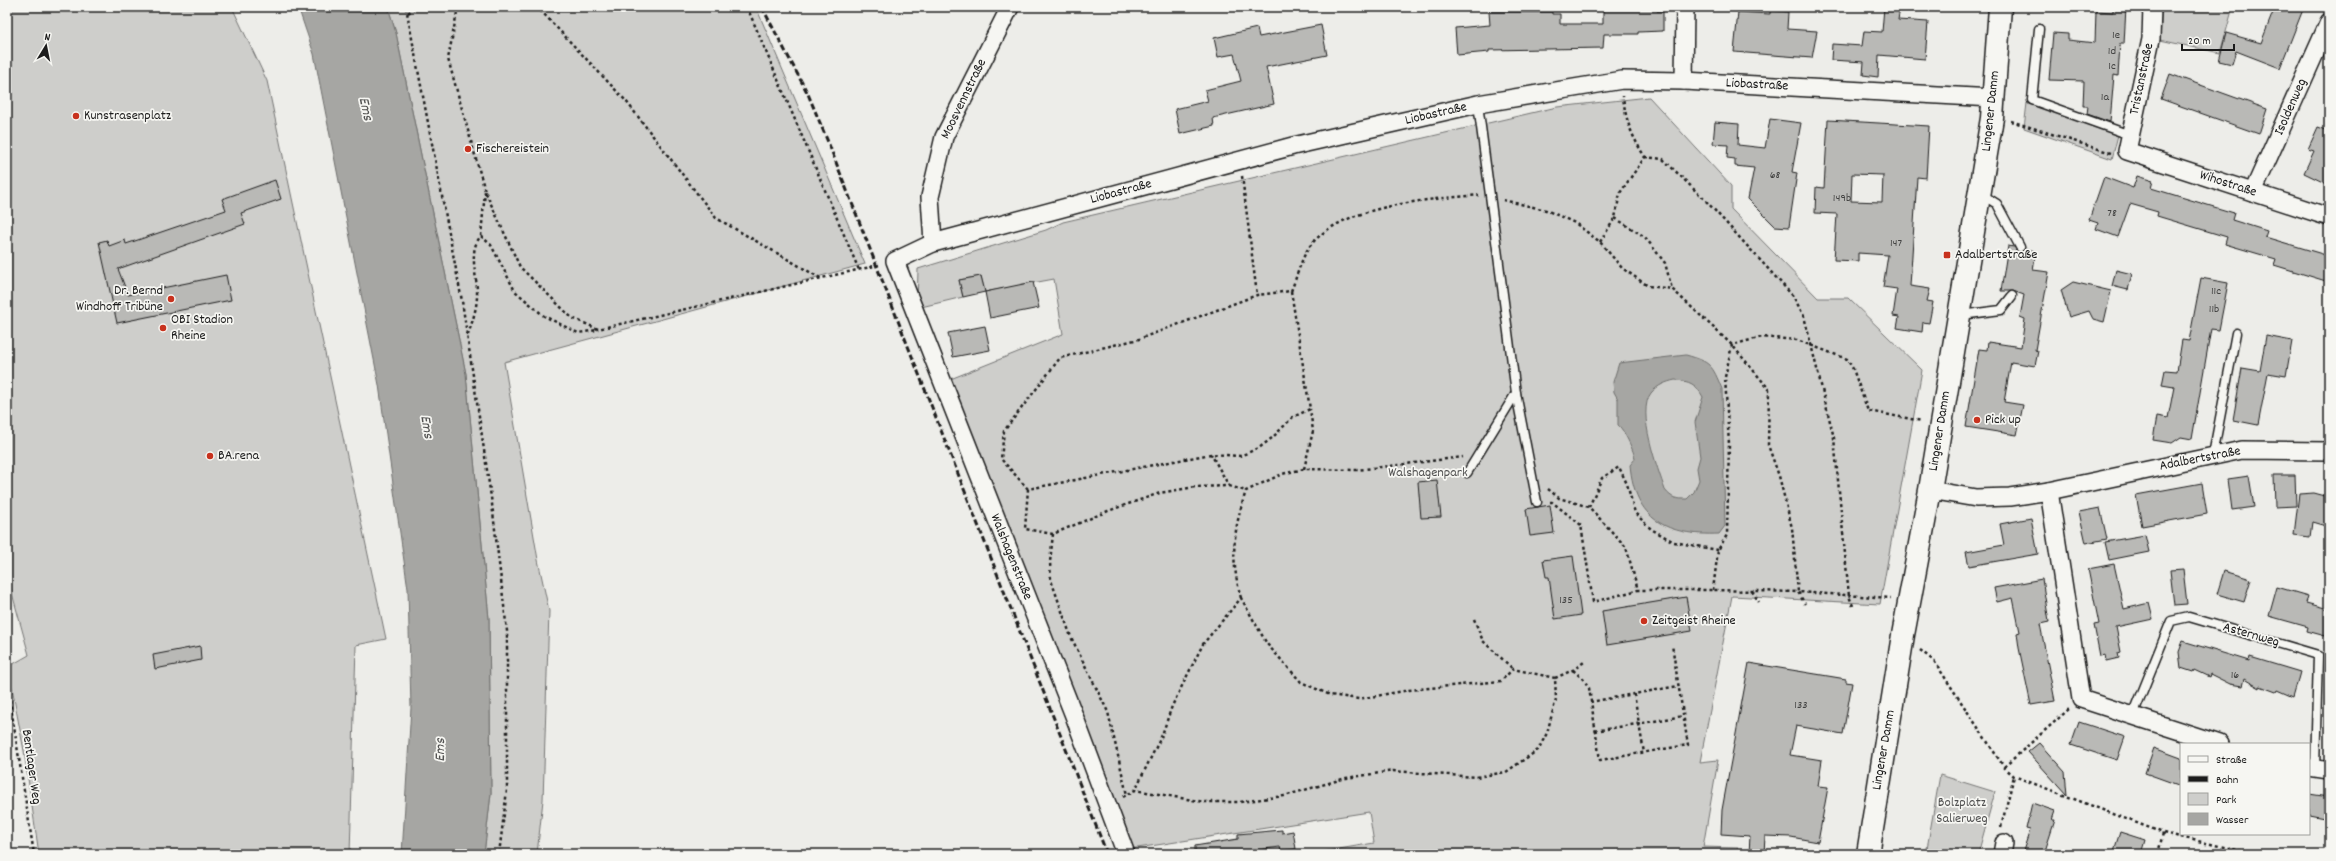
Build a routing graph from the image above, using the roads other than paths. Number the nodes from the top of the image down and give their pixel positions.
1 (1010, 7) edge
2 (1685, 7) edge
3 (2000, 7) edge
4 (2152, 7) edge
5 (2329, 22) edge
6 (2039, 29) dead end
7 (1684, 81) junction
8 (1478, 104) junction
9 (1993, 108) junction
10 (2128, 143) junction
11 (2253, 192) junction
12 (1980, 194) junction
13 (2329, 217) edge
14 (933, 243) junction
15 (2020, 247) dead end
16 (895, 261) joint
17 (2012, 296) dead end
18 (1959, 316) junction
19 (2236, 333) dead end
20 (1516, 393) junction
21 (2329, 451) edge
22 (2213, 455) junction
23 (1467, 473) dead end
24 (1930, 490) junction
25 (2049, 491) junction
26 (1537, 502) road end
27 (2133, 715) junction
28 (2217, 743) edge
29 (2318, 769) edge
30 (1126, 854) edge
31 (1868, 854) edge

1 - 14 street, Moosvennstraße
2 - 7 street
3 - 9 main road, Lingener Damm
4 - 10 street, Tristanstraße
5 - 11 street, Isoldenweg
6 - 10 lane
7 - 8 street, Liobastraße
7 - 9 street, Liobastraße
8 - 14 street, Liobastraße
8 - 20 lane
9 - 12 main road, Lingener Damm
10 - 11 street, Wihostraße
11 - 13 street, Wihostraße
12 - 15 lane
12 - 18 main road, Lingener Damm
14 - 16 street, Liobastraße
16 - 30 street, Walshagenstraße
17 - 18 lane
18 - 24 main road, Lingener Damm
19 - 22 lane
20 - 23 lane
20 - 26 lane
21 - 22 street, Adalbertstraße
22 - 25 street, Adalbertstraße
24 - 25 street, Adalbertstraße
24 - 31 main road, Lingener Damm
25 - 27 street
27 - 28 street
27 - 29 lane, Asternweg

